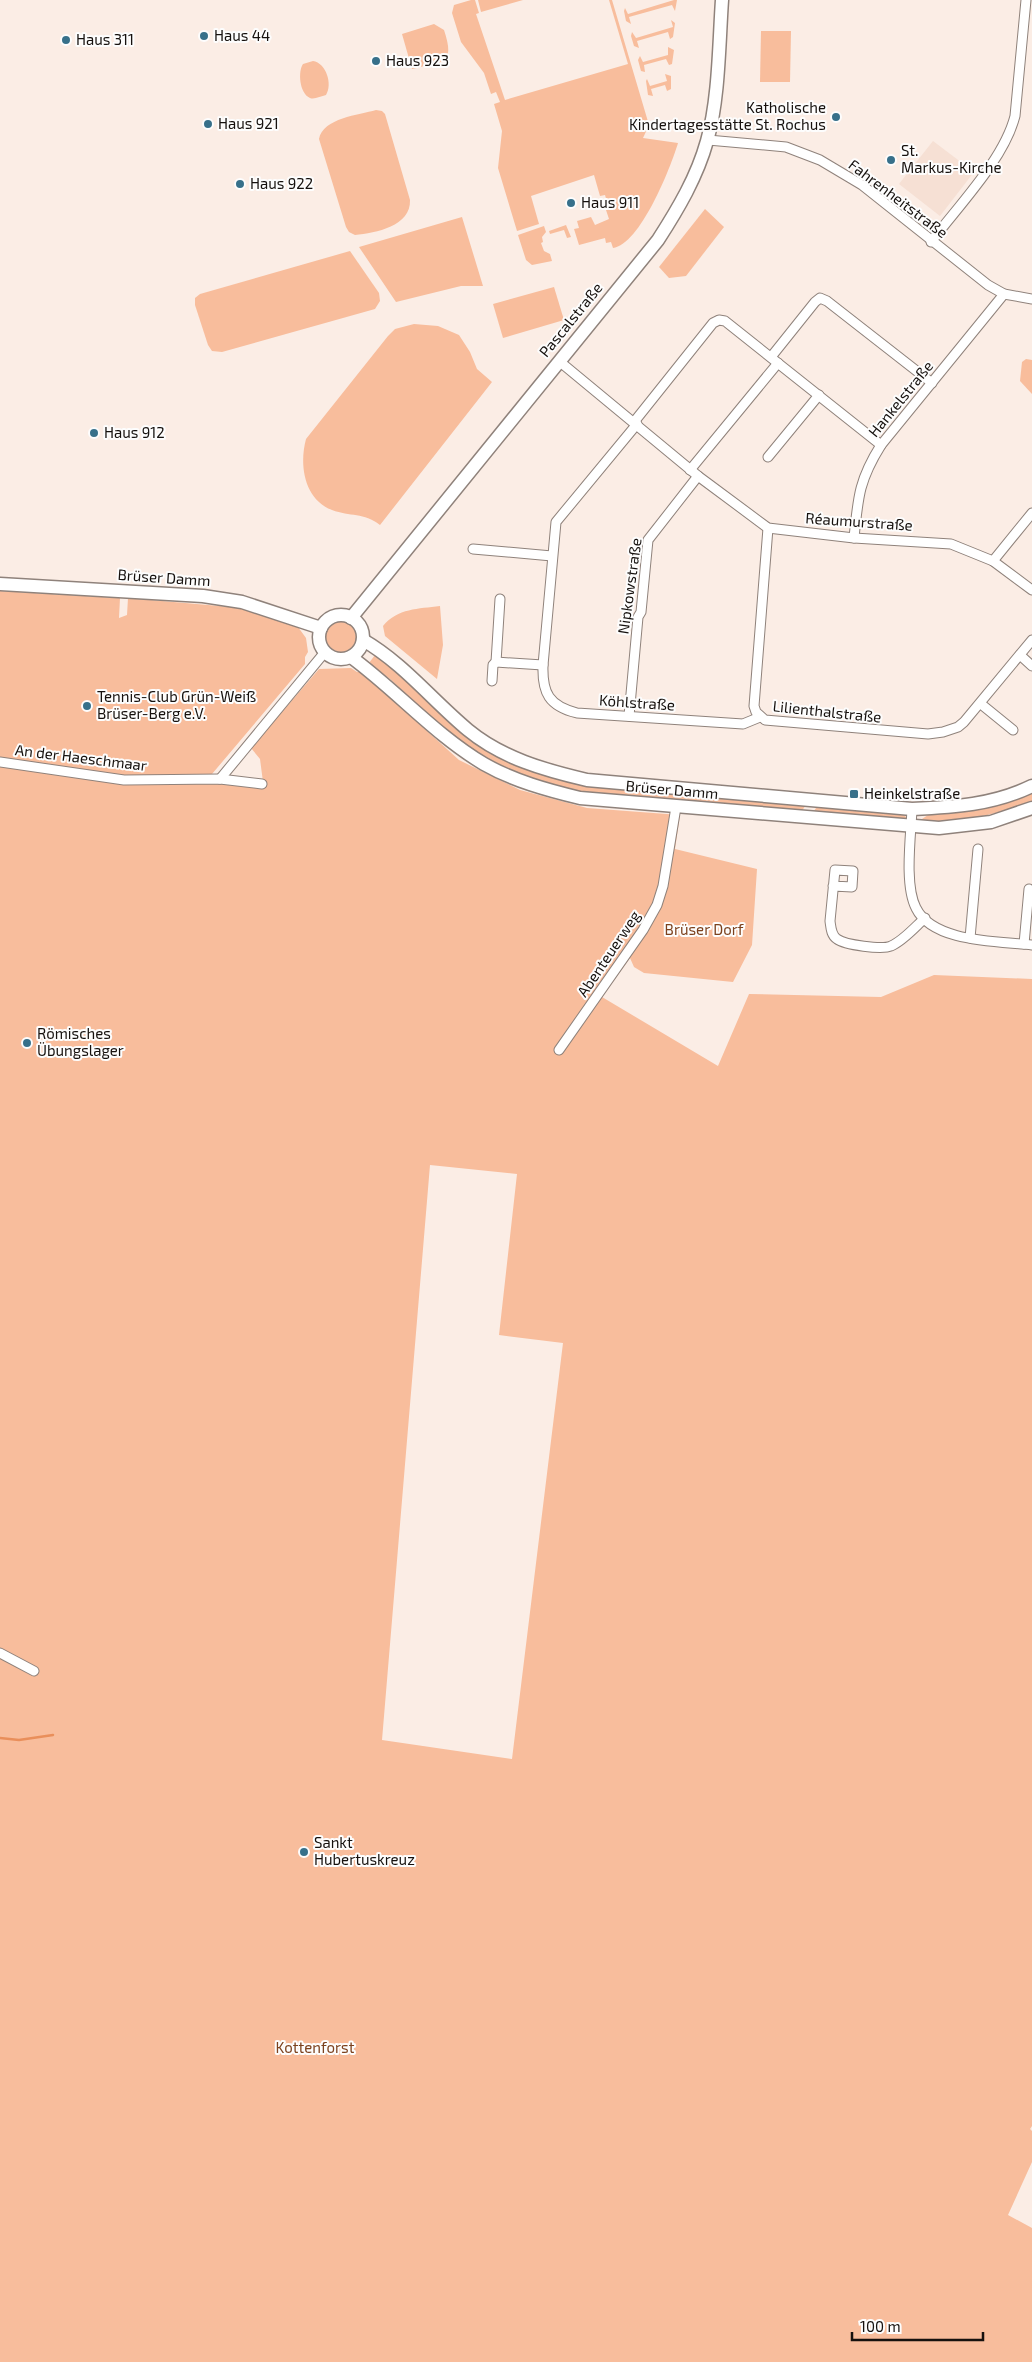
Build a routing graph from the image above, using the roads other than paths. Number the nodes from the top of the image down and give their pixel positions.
1 (722, 0) edge
2 (1026, 0) edge
3 (708, 140) junction
4 (931, 242) junction
5 (1004, 294) junction
6 (1032, 299) edge
7 (559, 360) junction
8 (774, 360) junction
9 (932, 383) junction
10 (819, 395) junction
11 (635, 423) junction
12 (882, 445) junction
13 (768, 457) dead end
14 (694, 473) junction
15 (1032, 513) edge
16 (768, 528) junction
17 (854, 538) junction
18 (473, 549) dead end
19 (552, 556) junction
20 (993, 561) junction
21 (0, 584) edge
22 (1032, 590) edge
23 (500, 599) dead end
24 (351, 618) junction
25 (321, 628) junction
26 (363, 640) junction
27 (1032, 640) edge
28 (325, 652) junction
29 (1020, 656) junction
30 (351, 657) junction
31 (496, 662) junction
32 (543, 665) junction
33 (1032, 666) edge
34 (492, 681) dead end
35 (981, 704) junction
36 (629, 716) junction
37 (760, 717) junction
38 (1013, 730) dead end
39 (0, 762) edge
40 (220, 779) junction
41 (262, 784) dead end
42 (1032, 786) edge
43 (676, 807) junction
44 (1032, 808) edge
45 (912, 809) junction
46 (911, 827) junction
47 (978, 849) dead end
48 (833, 886) dead end
49 (1029, 889) dead end
50 (925, 918) junction
51 (970, 938) junction
52 (1028, 944) edge
53 (560, 1050) dead end
54 (0, 1653) edge
55 (34, 1671) dead end

1 - 3 street, Pascalstraße
2 - 4 street
3 - 4 street, Fahrenheitstraße
3 - 7 street, Pascalstraße
4 - 5 street, Fahrenheitstraße
5 - 6 street, Fahrenheitstraße
5 - 9 street, Hankelstraße
7 - 11 street, Réaumurstraße
7 - 24 street, Pascalstraße
8 - 9 street
8 - 10 street
8 - 11 street
8 - 14 street
9 - 12 street, Hankelstraße
10 - 12 street
10 - 13 street
11 - 14 street, Réaumurstraße
11 - 19 street, Köhlstraße
12 - 17 street, Hankelstraße
14 - 16 street, Réaumurstraße
14 - 36 street, Nipkowstraße
15 - 20 street
16 - 17 street, Réaumurstraße
16 - 37 street, Lilienthalstraße
17 - 20 street, Réaumurstraße
18 - 19 street
19 - 32 street, Köhlstraße
20 - 22 street, Réaumurstraße
21 - 25 street, Brüser Damm
23 - 31 street
24 - 25 street
24 - 26 street, Brüser Damm
25 - 28 street
26 - 30 street
26 - 45 street, Brüser Damm
27 - 29 street, Lilienthalstraße
28 - 30 street
28 - 40 street
29 - 33 street
29 - 35 street, Lilienthalstraße
30 - 43 street, Brüser Damm
31 - 32 street
31 - 34 street
32 - 36 street, Köhlstraße
35 - 37 street, Lilienthalstraße
35 - 38 street
36 - 37 street, Köhlstraße
39 - 40 street, An der Haeschmaar
40 - 41 street, An der Haeschmaar
42 - 45 street, Brüser Damm
43 - 46 street, Brüser Damm
43 - 53 street, Abenteuerweg
44 - 46 street, Brüser Damm
45 - 46 street
46 - 50 street
47 - 51 street
48 - 50 street
49 - 52 street
50 - 51 street
51 - 52 street
54 - 55 street

